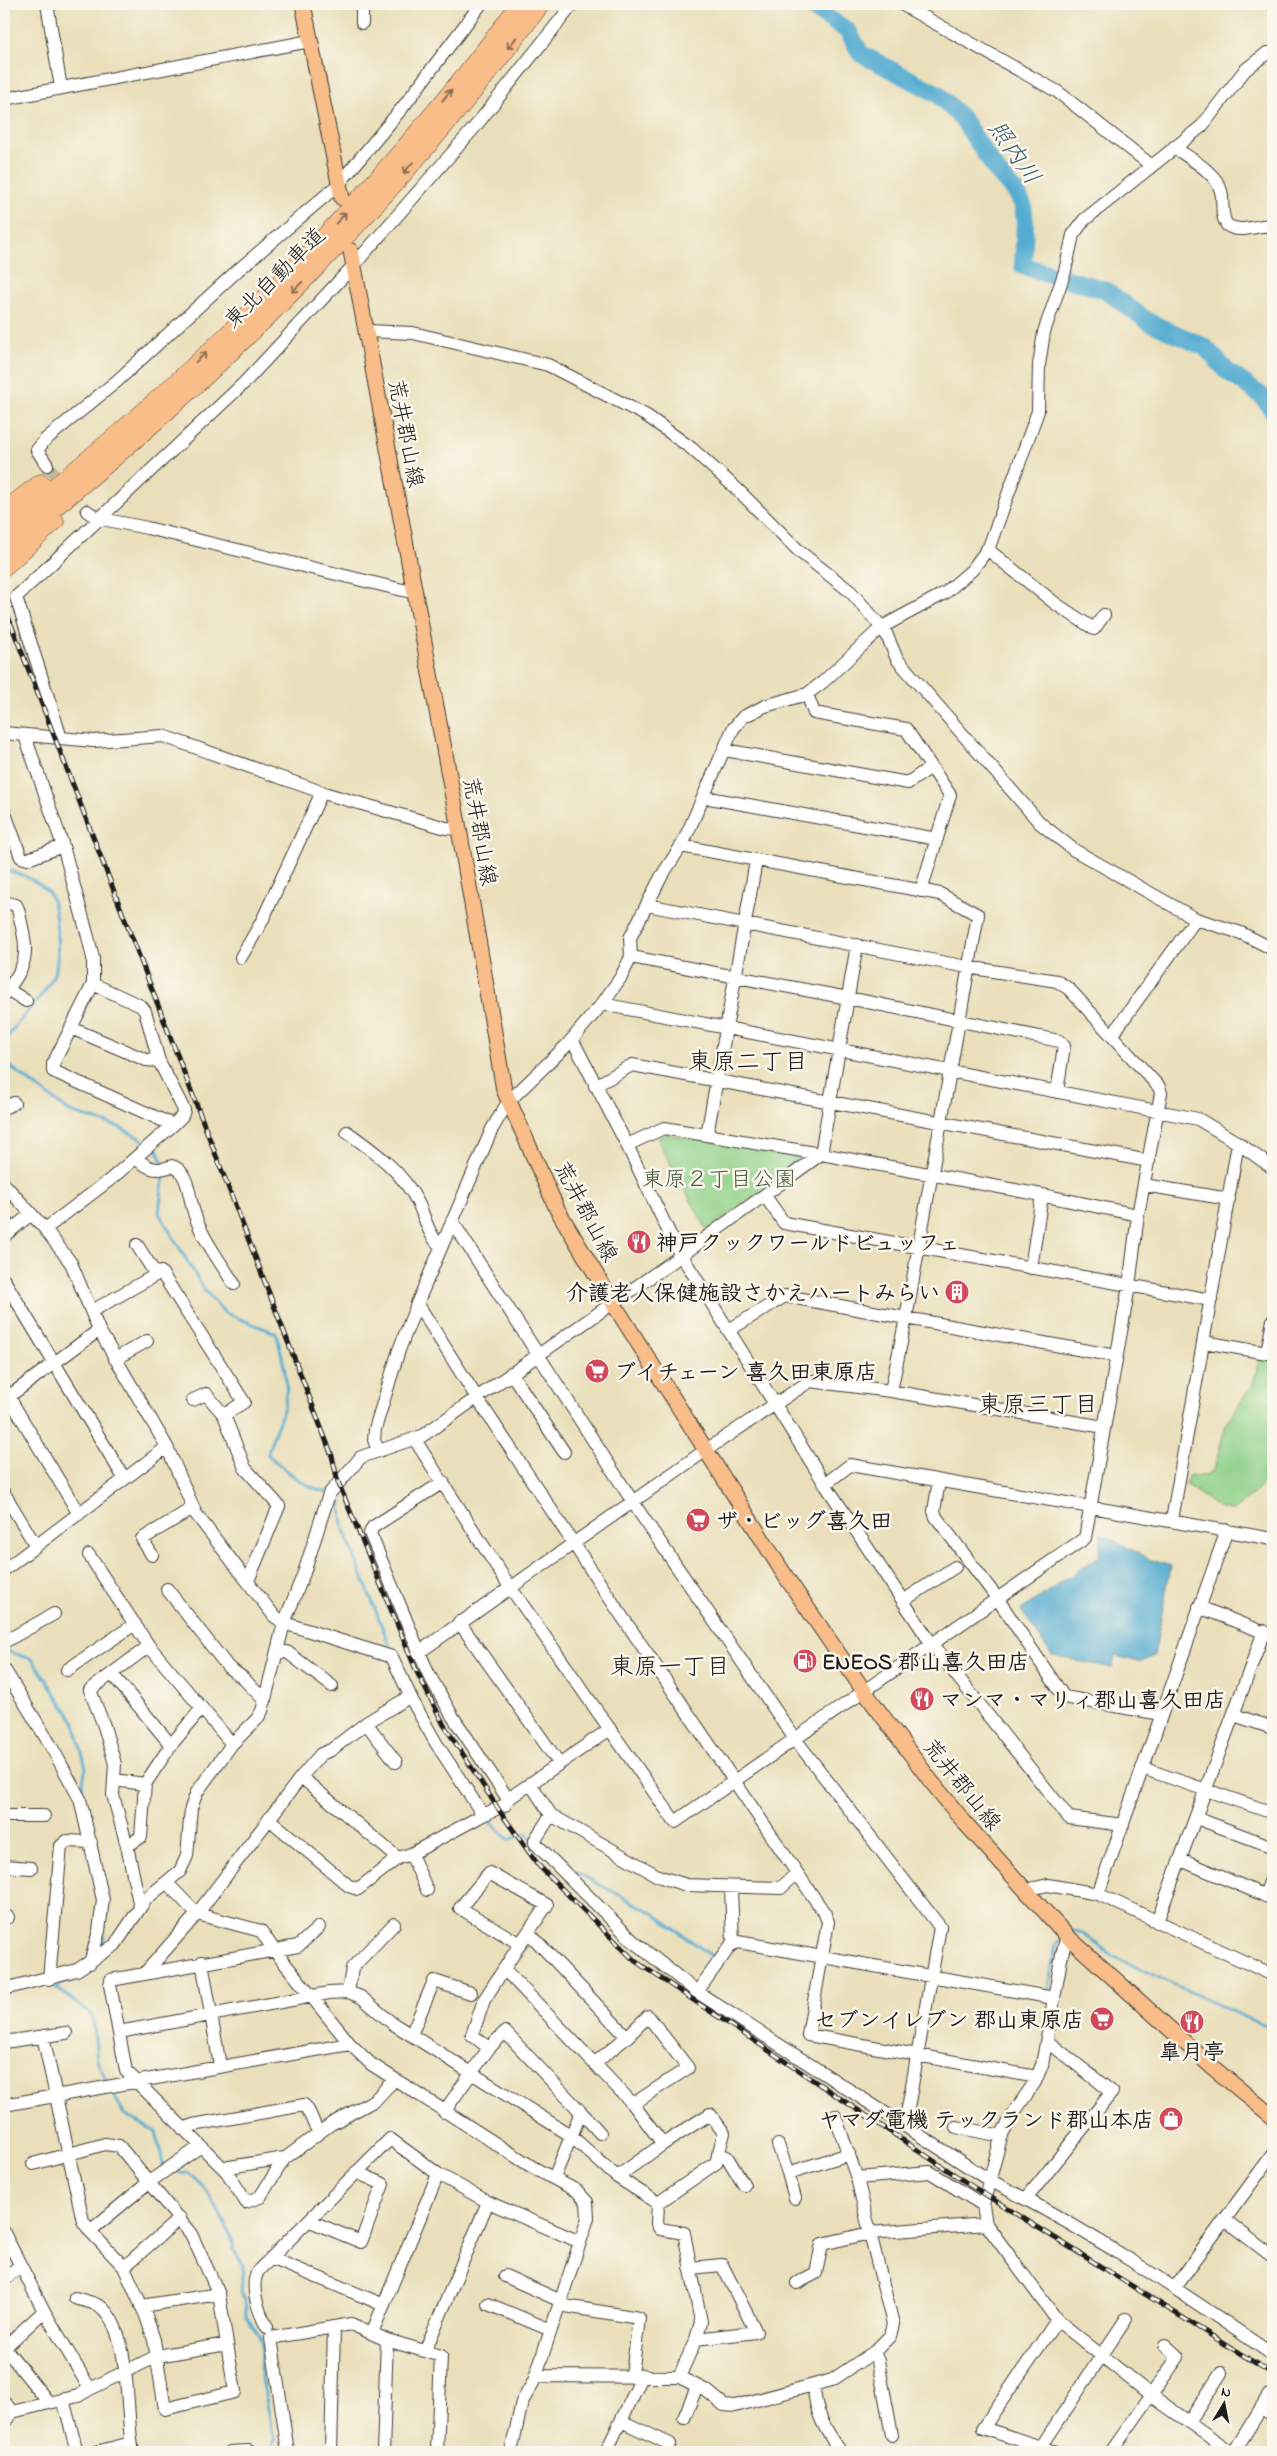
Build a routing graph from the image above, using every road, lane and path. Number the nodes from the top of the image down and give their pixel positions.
1 (47, 4) edge
2 (303, 4) edge
3 (362, 4) edge
4 (481, 4) edge
5 (520, 4) edge
6 (541, 4) edge
7 (573, 4) edge
8 (901, 4) edge
9 (362, 24) dead end
10 (310, 41) junction
11 (1273, 53) edge
12 (61, 88) junction
13 (4, 99) edge
14 (1174, 147) junction
15 (1152, 166) junction
16 (340, 191) junction
17 (1273, 226) edge
18 (353, 258) junction
19 (367, 331) junction
20 (172, 396) junction
21 (47, 465) tunnel mouth
22 (4, 511) edge
23 (92, 514) junction
24 (4, 527) edge
25 (4, 548) edge
26 (987, 549) junction
27 (4, 567) edge
28 (415, 594) junction
29 (1104, 615) dead end
30 (882, 627) junction
31 (807, 694) junction
32 (4, 733) edge
33 (25, 736) junction
34 (61, 738) junction
35 (725, 750) junction
36 (931, 767) junction
37 (322, 792) junction
38 (704, 797) junction
39 (4, 811) edge
40 (459, 830) junction
41 (8, 838) edge
42 (937, 839) junction
43 (63, 846) junction
44 (681, 846) junction
45 (756, 861) junction
46 (921, 891) junction
47 (4, 902) edge
48 (647, 905) junction
49 (1196, 919) junction
50 (746, 923) junction
51 (857, 945) junction
52 (1273, 949) edge
53 (241, 956) dead end
54 (631, 957) junction
55 (967, 967) junction
56 (736, 976) junction
57 (92, 984) junction
58 (5, 990) edge
59 (848, 998) junction
60 (26, 1000) dead end
61 (602, 1004) junction
62 (958, 1020) junction
63 (71, 1028) junction
64 (726, 1029) junction
65 (1112, 1035) junction
66 (572, 1039) junction
67 (839, 1049) junction
68 (160, 1061) junction
69 (948, 1070) junction
70 (717, 1081) junction
71 (595, 1086) junction
72 (1057, 1092) junction
73 (829, 1101) junction
74 (508, 1102) junction
75 (1157, 1110) junction
76 (940, 1122) junction
77 (173, 1125) junction
78 (347, 1132) dead end
79 (707, 1135) junction
80 (1238, 1143) junction
81 (627, 1145) junction
82 (821, 1154) junction
83 (135, 1158) junction
84 (1148, 1161) junction
85 (1273, 1168) edge
86 (931, 1174) junction
87 (4, 1184) edge
88 (1144, 1186) junction
89 (1042, 1195) junction
90 (764, 1196) junction
91 (1229, 1199) junction
92 (31, 1214) junction
93 (1138, 1215) junction
94 (452, 1222) junction
95 (45, 1229) junction
96 (4, 1236) edge
97 (137, 1244) dead end
98 (441, 1247) junction
99 (918, 1247) junction
100 (682, 1255) junction
101 (1031, 1268) junction
102 (156, 1275) junction
103 (4, 1280) edge
104 (234, 1284) dead end
105 (1129, 1286) junction
106 (1211, 1300) junction
107 (417, 1302) junction
108 (613, 1303) junction
109 (92, 1311) junction
110 (906, 1318) junction
111 (1273, 1320) edge
112 (99, 1330) junction
113 (729, 1330) junction
114 (147, 1341) dead end
115 (1204, 1342) junction
116 (1270, 1353) edge
117 (538, 1354) junction
118 (1116, 1356) junction
119 (116, 1358) junction
120 (53, 1363) junction
121 (511, 1374) junction
122 (890, 1391) junction
123 (5, 1395) edge
124 (477, 1398) junction
125 (193, 1400) dead end
126 (776, 1404) junction
127 (224, 1415) junction
128 (1104, 1427) junction
129 (415, 1440) junction
130 (166, 1447) junction
131 (378, 1450) junction
132 (706, 1450) junction
133 (564, 1452) dead end
134 (124, 1478) junction
135 (939, 1481) junction
136 (443, 1482) junction
137 (825, 1484) junction
138 (4, 1493) edge
139 (634, 1503) junction
140 (1090, 1506) junction
141 (192, 1508) junction
142 (79, 1514) junction
143 (1172, 1520) junction
144 (1227, 1530) junction
145 (1273, 1539) edge
146 (574, 1543) junction
147 (36, 1546) junction
148 (90, 1555) dead end
149 (152, 1555) dead end
150 (955, 1567) dead end
151 (4, 1570) edge
152 (248, 1581) junction
153 (510, 1587) junction
154 (167, 1589) dead end
155 (997, 1598) junction
156 (903, 1601) junction
157 (1199, 1608) junction
158 (54, 1614) dead end
159 (459, 1622) junction
160 (284, 1623) junction
161 (135, 1624) junction
162 (1268, 1634) edge
163 (4, 1641) edge
164 (931, 1643) junction
165 (149, 1646) junction
166 (277, 1651) junction
167 (418, 1653) junction
168 (4, 1670) edge
169 (68, 1670) dead end
170 (112, 1674) junction
171 (332, 1686) dead end
172 (864, 1691) junction
173 (404, 1700) dead end
174 (266, 1701) junction
175 (202, 1708) junction
176 (1162, 1714) junction
177 (1234, 1715) junction
178 (366, 1722) junction
179 (1273, 1728) edge
180 (610, 1730) junction
181 (795, 1739) junction
182 (232, 1744) junction
183 (171, 1746) junction
184 (396, 1762) dead end
185 (559, 1763) junction
186 (1142, 1768) junction
187 (301, 1777) junction
188 (114, 1780) junction
189 (734, 1782) junction
190 (530, 1783) junction
191 (145, 1784) junction
192 (1206, 1790) junction
193 (508, 1799) junction
194 (1273, 1813) edge
195 (482, 1815) junction
196 (551, 1815) junction
197 (4, 1816) edge
198 (44, 1816) dead end
199 (1196, 1818) junction
200 (269, 1819) junction
201 (1122, 1825) junction
202 (91, 1842) junction
203 (127, 1846) junction
204 (1273, 1847) edge
205 (411, 1854) junction
206 (398, 1858) junction
207 (1181, 1860) junction
208 (4, 1866) edge
209 (31, 1868) dead end
210 (797, 1873) junction
211 (1273, 1873) edge
212 (167, 1883) junction
213 (731, 1887) junction
214 (427, 1890) dead end
215 (1025, 1890) junction
216 (1098, 1894) junction
217 (1269, 1898) edge
218 (140, 1907) junction
219 (197, 1914) junction
220 (1157, 1922) junction
221 (394, 1924) dead end
222 (319, 1927) dead end
223 (529, 1933) junction
224 (1068, 1936) junction
225 (733, 1943) junction
226 (520, 1944) junction
227 (274, 1950) junction
228 (821, 1957) junction
229 (202, 1962) junction
230 (90, 1963) junction
231 (504, 1969) junction
232 (145, 1973) junction
233 (1273, 1975) edge
234 (933, 1976) junction
235 (49, 1979) junction
236 (4, 1989) edge
237 (348, 1992) junction
238 (697, 1992) junction
239 (471, 1993) dead end
240 (313, 1997) junction
241 (1054, 1998) junction
242 (212, 2015) junction
243 (119, 2032) junction
244 (66, 2033) dead end
245 (411, 2035) junction
246 (43, 2036) junction
247 (627, 2037) junction
248 (1047, 2041) junction
249 (4, 2042) edge
250 (350, 2044) junction
251 (489, 2048) junction
252 (918, 2056) junction
253 (595, 2063) junction
254 (220, 2066) junction
255 (473, 2073) junction
256 (1037, 2077) junction
257 (394, 2080) junction
258 (139, 2082) junction
259 (55, 2097) junction
260 (633, 2104) junction
261 (4, 2105) edge
262 (444, 2112) junction
263 (582, 2112) junction
264 (836, 2116) dead end
265 (1273, 2117) edge
266 (905, 2125) junction
267 (956, 2127) dead end
268 (184, 2129) junction
269 (320, 2132) junction
270 (600, 2133) dead end
271 (570, 2135) junction
272 (1002, 2136) junction
273 (663, 2144) junction
274 (778, 2145) dead end
275 (201, 2146) junction
276 (67, 2154) junction
277 (718, 2154) junction
278 (849, 2154) junction
279 (1273, 2154) edge
280 (286, 2158) junction
281 (33, 2164) dead end
282 (223, 2168) junction
283 (356, 2172) junction
284 (788, 2173) junction
285 (438, 2174) junction
286 (617, 2177) junction
287 (554, 2178) junction
288 (857, 2178) junction
289 (989, 2180) junction
290 (149, 2182) junction
291 (744, 2185) dead end
292 (795, 2198) dead end
293 (1026, 2199) junction
294 (488, 2202) junction
295 (658, 2202) junction
296 (983, 2205) junction
297 (180, 2218) junction
298 (1225, 2220) junction
299 (310, 2221) junction
300 (986, 2224) junction
301 (90, 2231) junction
302 (4, 2233) edge
303 (870, 2233) junction
304 (580, 2242) junction
305 (1273, 2257) edge
306 (271, 2258) junction
307 (20, 2265) junction
308 (124, 2267) junction
309 (690, 2268) junction
310 (505, 2276) dead end
311 (4, 2280) edge
312 (796, 2283) dead end
313 (1175, 2287) junction
314 (219, 2294) junction
315 (75, 2298) dead end
316 (560, 2303) junction
317 (488, 2304) dead end
318 (384, 2305) junction
319 (141, 2306) junction
320 (44, 2311) junction
321 (1126, 2319) dead end
322 (1056, 2320) junction
323 (267, 2327) dead end
324 (334, 2327) junction
325 (550, 2330) junction
326 (372, 2333) junction
327 (696, 2339) junction
328 (387, 2340) junction
329 (227, 2344) junction
330 (1165, 2345) dead end
331 (4, 2348) edge
332 (425, 2350) junction
333 (874, 2352) junction
334 (1273, 2355) edge
335 (157, 2356) junction
336 (1102, 2357) junction
337 (124, 2371) junction
338 (1221, 2373) dead end
339 (637, 2375) junction
340 (535, 2376) junction
341 (678, 2377) junction
342 (814, 2385) junction
343 (697, 2386) junction
344 (90, 2389) junction
345 (1269, 2395) dead end
346 (1152, 2396) junction
347 (63, 2399) junction
348 (4, 2401) edge
349 (48, 2402) junction
350 (1261, 2409) junction
351 (12, 2412) junction
352 (1273, 2416) edge
353 (684, 2418) dead end
354 (621, 2421) junction
355 (1189, 2422) junction
356 (4, 2423) edge
357 (892, 2435) dead end
358 (670, 2444) dead end
359 (1041, 2447) junction
360 (132, 2448) edge
361 (249, 2451) edge
362 (77, 2452) edge
363 (96, 2452) edge
364 (230, 2452) edge
365 (288, 2452) edge
366 (331, 2452) edge
367 (383, 2452) edge
368 (438, 2452) edge
369 (511, 2452) edge
370 (606, 2452) edge
371 (841, 2452) edge
372 (1056, 2452) edge
373 (1111, 2452) edge
374 (1233, 2452) edge

1 - 12 street
2 - 10 main road
3 - 9 street
4 - 16 street
20 -> 5 highway, 東北自動車道
6 -> 20 highway, 東北自動車道
7 - 18 street
8 - 15 street
10 - 12 street
10 - 16 main road
11 - 14 street
12 - 13 street
14 - 15 street
14 - 17 street
15 - 26 street
16 - 21 street
18 - 19 main road, 荒井郡山線
18 - 23 street
19 - 28 main road, 荒井郡山線
19 - 30 street
20 - 22 highway
20 - 24 highway, 東北自動車道
20 - 25 highway, 東北自動車道
20 - 27 highway
23 - 28 street
23 - 34 street
26 - 29 street
26 - 30 street
28 - 40 main road, 荒井郡山線
30 - 31 street
30 - 49 street
31 - 35 street
31 - 36 street
32 - 33 street
33 - 34 street
33 - 43 street
34 - 37 street
35 - 36 street
35 - 38 street
36 - 42 street
37 - 40 street
37 - 53 street
38 - 42 street
38 - 44 street
39 - 41 street
40 - 74 main road, 荒井郡山線
41 - 43 street
42 - 46 street
43 - 57 street
44 - 45 street
44 - 48 street
45 - 46 street
45 - 50 street
46 - 55 street
47 - 58 street
48 - 50 street
48 - 54 street
49 - 52 street
49 - 65 street
50 - 51 street
50 - 56 street
51 - 55 street
51 - 59 street
54 - 56 street
54 - 61 street
55 - 62 street
55 - 65 street
56 - 59 street
56 - 64 street
57 - 63 street
57 - 68 street
58 - 60 street
59 - 62 street
59 - 67 street
61 - 64 street
61 - 66 street
62 - 69 street
62 - 72 street
63 - 68 street
63 - 77 street
64 - 67 street
64 - 70 street
65 - 75 street
66 - 71 street
66 - 74 street
67 - 69 street
67 - 73 street
68 - 77 street
69 - 72 street
69 - 76 street
70 - 71 street
70 - 73 street
70 - 79 street
71 - 81 street
72 - 75 street
73 - 76 street
73 - 82 street
74 - 94 street
74 - 108 main road, 荒井郡山線
75 - 80 street
75 - 84 street
76 - 84 street
76 - 86 street
77 - 83 street
78 - 98 street
79 - 81 street
79 - 82 street
80 - 85 street
80 - 91 street
81 - 100 street
82 - 86 street
82 - 90 street
83 - 95 street
83 - 104 street
84 - 88 street
86 - 89 street
86 - 99 street
87 - 92 street
88 - 91 street
88 - 93 street
89 - 93 street
89 - 101 street
90 - 99 street
90 - 100 street
91 - 106 street
92 - 95 street
92 - 96 street
93 - 105 street
94 - 98 street
94 - 117 street
95 - 109 street
97 - 102 street
98 - 107 street
99 - 101 street
99 - 110 street
100 - 108 street
100 - 113 street
101 - 105 street
102 - 109 street
102 - 127 street
103 - 120 street
105 - 106 street
105 - 118 street
106 - 115 street
107 - 124 street
107 - 131 street
108 - 117 street
108 - 132 main road, 荒井郡山線
109 - 112 street
110 - 113 street
110 - 118 street
110 - 122 street
111 - 116 street
112 - 119 street
112 - 120 street
113 - 126 street
114 - 119 street
115 - 116 street
115 - 143 street
117 - 121 street
117 - 139 street
118 - 128 street
119 - 130 street
120 - 123 street
120 - 134 street
121 - 124 street
121 - 133 street
122 - 126 street
122 - 128 street
123 - 142 street
124 - 129 street
124 - 146 street
125 - 127 street
126 - 132 street
126 - 137 street
127 - 152 street
128 - 140 street
129 - 131 street
129 - 136 street
130 - 134 street
130 - 141 street
131 - 160 street
132 - 139 street
132 - 172 main road, 荒井郡山線
134 - 142 street
135 - 137 street
135 - 140 street
135 - 155 street
136 - 153 street
136 - 167 street
137 - 156 street
138 - 147 street
139 - 146 street
139 - 181 street
140 - 143 street
140 - 155 street
141 - 149 street
141 - 152 street
142 - 147 street
143 - 144 street
144 - 145 street
144 - 157 street
146 - 153 street
146 - 189 street
147 - 151 street
148 - 161 street
150 - 156 street
152 - 160 street
153 - 159 street
153 - 180 street
154 - 174 street
155 - 164 street
155 - 176 street
156 - 164 street
157 - 162 street
157 - 176 street
158 - 163 street
159 - 167 street
159 - 185 street
160 - 166 street
160 - 195 street
161 - 165 street
161 - 169 street
162 - 177 street
164 - 172 street
164 - 201 street
165 - 170 street
165 - 175 street
166 - 171 street
166 - 174 street
167 - 193 street
168 - 202 street
170 - 183 street
170 - 188 street
172 - 181 street
172 - 215 main road, 荒井郡山線
173 - 178 street
174 - 182 street
175 - 182 street
175 - 183 street
176 - 186 street
177 - 179 street
177 - 192 street
178 - 184 street
178 - 187 street
180 - 185 street
180 - 189 street
181 - 189 street
181 - 234 street
182 - 212 street
183 - 191 street
185 - 190 street
186 - 192 street
186 - 201 street
187 - 200 street
187 - 206 street
188 - 191 street
188 - 203 street
189 - 210 street
190 - 193 street
190 - 196 street
191 - 203 street
192 - 194 street
192 - 199 street
193 - 195 street
195 - 205 street
196 - 213 street
196 - 238 street
197 - 198 street
199 - 204 street
199 - 207 street
200 - 206 street
200 - 219 street
201 - 216 street
202 - 230 street
202 - 235 street
203 - 218 street
205 - 206 street
205 - 214 street
207 - 217 street
207 - 220 street
208 - 209 street
210 - 213 street
210 - 228 street
211 - 217 street
212 - 218 street
212 - 219 street
213 - 225 street
215 - 216 street
215 - 224 main road, 荒井郡山線
216 - 220 street
218 - 230 street
219 - 227 street
219 - 232 street
220 - 233 street
221 - 237 street
222 - 227 street
223 - 226 street
223 - 226 street
223 - 247 street
224 - 241 street
224 - 265 main road, 荒井郡山線
225 - 228 street
225 - 238 street
226 - 231 street
227 - 229 street
227 - 240 street
228 - 234 street
228 - 252 street
229 - 232 street
229 - 242 street
230 - 235 street
231 - 251 street
231 - 253 street
232 - 243 street
234 - 241 street
234 - 252 street
235 - 236 street
237 - 240 street
237 - 245 street
238 - 266 street
239 - 245 street
240 - 242 street
240 - 250 street
241 - 248 street
242 - 243 street
242 - 254 street
243 - 258 street
244 - 246 street
245 - 255 street
246 - 249 street
246 - 259 street
247 - 253 street
247 - 260 street
248 - 256 street
248 - 293 street
250 - 254 street
250 - 257 street
251 - 255 street
251 - 263 street
252 - 256 street
252 - 266 street
253 - 260 street
254 - 258 street
255 - 262 street
255 - 271 street
256 - 272 street
257 - 262 street
257 - 269 street
258 - 259 street
258 - 268 street
259 - 261 street
259 - 276 street
260 - 273 street
262 - 287 street
263 - 270 street
263 - 271 street
264 - 278 street
266 - 289 street
267 - 272 street
268 - 269 street
268 - 275 street
269 - 280 street
271 - 286 street
271 - 287 street
272 - 289 street
273 - 277 street
273 - 286 street
274 - 284 street
275 - 282 street
275 - 290 street
276 - 281 street
276 - 290 street
276 - 301 street
277 - 291 street
277 - 295 street
278 - 284 street
278 - 288 street
279 - 298 street
280 - 282 street
280 - 282 street
283 - 285 street
283 - 299 street
283 - 299 street
284 - 292 street
285 - 294 street
285 - 318 street
286 - 295 street
287 - 304 street
288 - 296 street
288 - 303 street
289 - 293 street
289 - 296 street
290 - 297 street
290 - 301 street
293 - 313 street
294 - 304 street
294 - 332 street
295 - 309 street
296 - 300 street
297 - 308 street
297 - 314 street
298 - 305 street
298 - 313 street
299 - 306 street
300 - 303 street
300 - 322 street
301 - 308 street
302 - 307 street
303 - 312 street
303 - 333 street
304 - 316 street
306 - 318 street
306 - 323 street
307 - 311 street
307 - 320 street
308 - 319 street
309 - 327 street
309 - 327 street
310 - 316 street
313 - 334 street
314 - 319 street
314 - 329 street
315 - 337 street
316 - 325 street
316 - 339 street
317 - 325 street
318 - 326 street
319 - 335 street
320 - 331 street
320 - 344 street
321 - 336 street
322 - 336 street
322 - 359 street
324 - 326 street
324 - 365 street
324 - 366 street
325 - 340 street
326 - 328 street
327 - 341 street
328 - 332 street
328 - 367 street
329 - 335 street
329 - 335 street
330 - 346 street
331 - 349 street
332 - 368 street
333 - 342 street
333 - 357 street
335 - 337 street
336 - 346 street
336 - 359 street
337 - 344 street
337 - 360 street
338 - 355 street
339 - 340 street
339 - 341 street
339 - 354 street
340 - 369 street
341 - 343 street
342 - 343 street
342 - 371 street
343 - 353 street
344 - 347 street
345 - 350 street
346 - 355 street
346 - 373 street
347 - 349 street
347 - 362 street
348 - 351 street
349 - 351 street
350 - 352 street
350 - 374 street
351 - 356 street
354 - 358 street
354 - 370 street
355 - 374 street
359 - 372 street
360 - 363 street
361 - 364 street

